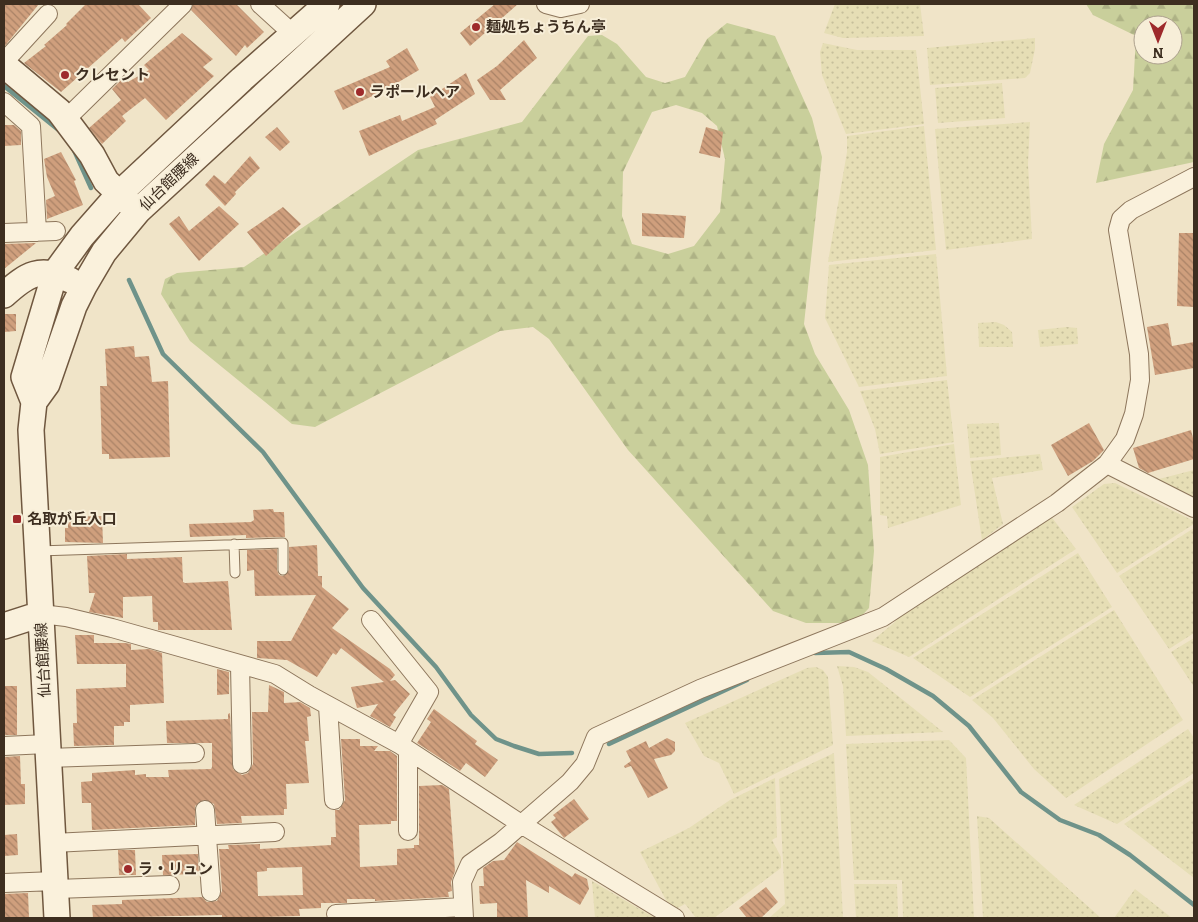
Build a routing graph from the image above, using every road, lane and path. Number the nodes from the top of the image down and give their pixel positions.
1 (183, 4) edge
2 (260, 4) edge
3 (326, 4) edge
4 (363, 4) edge
5 (546, 4) edge
6 (580, 4) edge
7 (48, 14) dead end
8 (293, 34) junction
9 (4, 63) edge
10 (4, 102) edge
11 (66, 119) junction
12 (1194, 177) edge
13 (119, 194) junction
14 (138, 211) junction
15 (37, 232) junction
16 (56, 232) dead end
17 (4, 233) edge
18 (56, 273) junction
19 (84, 286) junction
20 (4, 295) edge
21 (34, 402) junction
22 (1107, 464) junction
23 (1194, 508) edge
24 (234, 544) junction
25 (38, 552) junction
26 (283, 570) dead end
27 (235, 573) dead end
28 (4, 607) edge
29 (41, 614) junction
30 (371, 620) dead end
31 (4, 626) edge
32 (240, 664) junction
33 (328, 706) junction
34 (4, 746) edge
35 (404, 747) junction
36 (48, 751) junction
37 (195, 753) dead end
38 (242, 764) dead end
39 (334, 800) dead end
40 (205, 810) dead end
41 (521, 824) junction
42 (408, 831) dead end
43 (275, 832) dead end
44 (206, 836) junction
45 (53, 844) junction
46 (4, 884) edge
47 (55, 885) junction
48 (170, 885) dead end
49 (211, 892) dead end
50 (464, 912) edge
51 (336, 914) dead end
52 (57, 918) edge
53 (676, 918) edge

1 - 11 street
2 - 8 street
3 - 8 main road, 仙台館腰線
4 - 14 main road, 仙台館腰線
5 - 6 street
7 - 9 street
8 - 13 main road, 仙台館腰線
9 - 11 main road
10 - 15 street
11 - 13 main road
12 - 22 street
13 - 14 main road
13 - 18 main road, 仙台館腰線
14 - 19 main road, 仙台館腰線
15 - 16 street
15 - 17 street
18 - 19 main road
18 - 20 main road
18 - 21 main road, 仙台館腰線
19 - 21 main road, 仙台館腰線
21 - 25 main road, 仙台館腰線
22 - 23 street
22 - 41 street
24 - 25 lane
24 - 26 lane
24 - 27 lane
25 - 29 main road, 仙台館腰線
28 - 29 main road
29 - 31 main road
29 - 32 street
29 - 36 main road, 仙台館腰線
30 - 35 street
32 - 33 street
32 - 38 street
33 - 35 street
33 - 39 street
34 - 36 street
35 - 41 street
35 - 42 street
36 - 37 street
36 - 45 main road, 仙台館腰線
40 - 44 street
41 - 50 street
41 - 53 street
43 - 44 street
44 - 45 street
44 - 49 street
45 - 47 main road, 仙台館腰線
46 - 47 street
47 - 48 street
47 - 52 main road, 仙台館腰線
50 - 51 street

